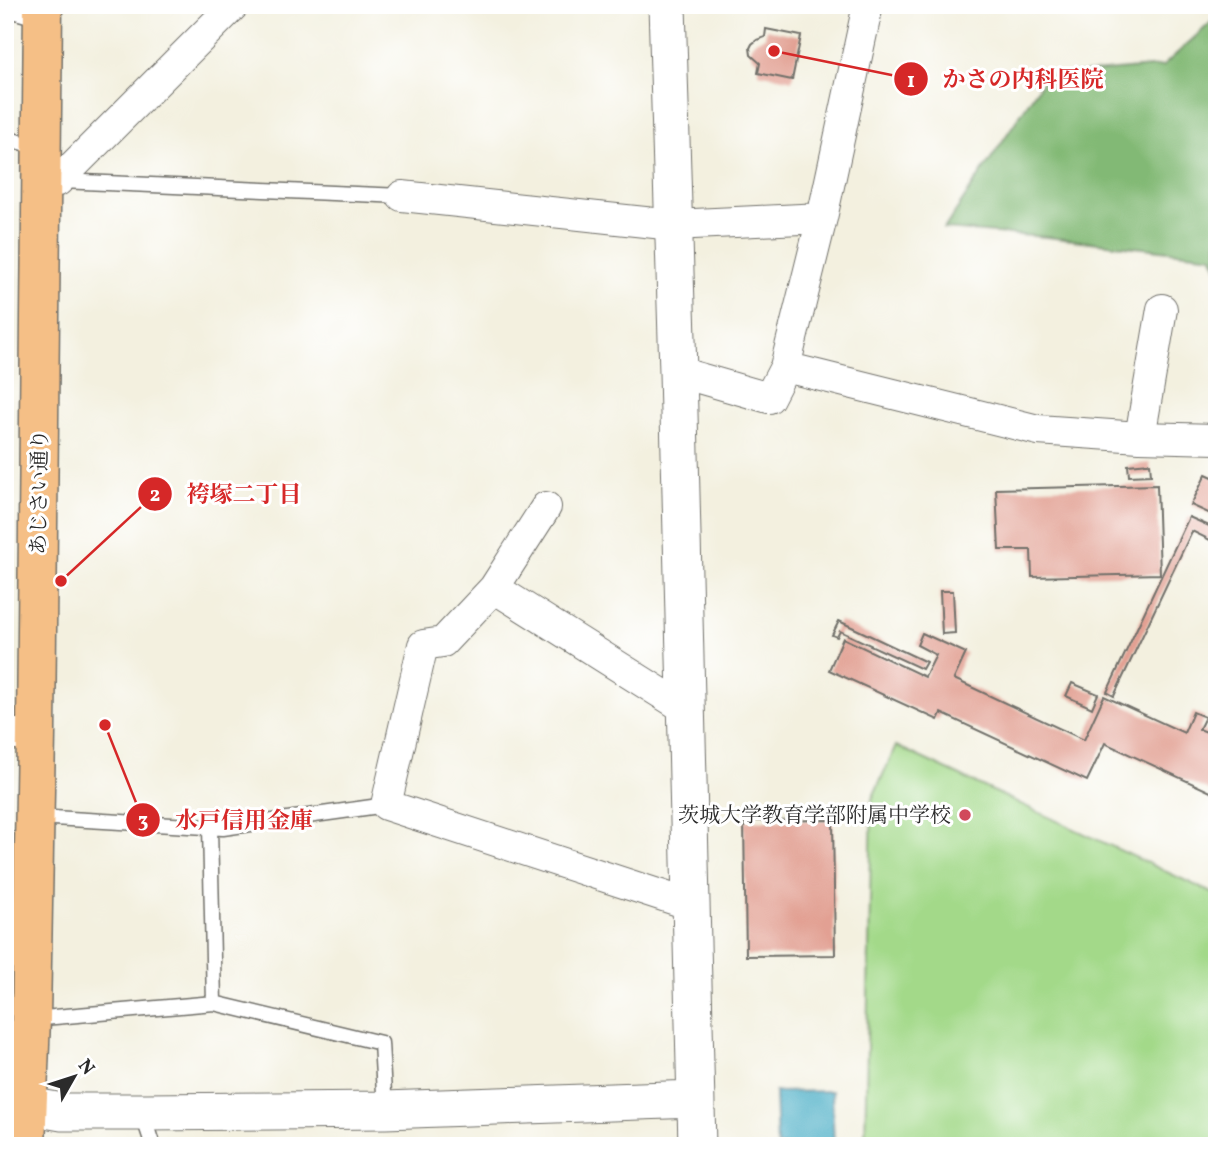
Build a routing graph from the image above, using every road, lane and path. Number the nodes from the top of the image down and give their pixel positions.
1 (234, 5) edge
2 (667, 5) edge
3 (868, 5) edge
4 (5, 9) edge
5 (43, 13) edge
6 (5, 138) edge
7 (48, 170) junction
8 (402, 196) joint
9 (822, 218) junction
10 (673, 225) junction
11 (1162, 309) dead end
12 (785, 367) junction
13 (678, 373) junction
14 (1140, 437) junction
15 (1217, 439) edge
16 (545, 507) dead end
17 (494, 588) junction
18 (686, 709) junction
19 (21, 734) edge
20 (386, 805) junction
21 (35, 817) junction
22 (210, 827) junction
23 (691, 905) junction
24 (214, 1003) junction
25 (31, 1019) junction
26 (695, 1099) junction
27 (28, 1106) junction
28 (385, 1110) junction
29 (149, 1129) edge
30 (26, 1146) edge
31 (697, 1146) edge

1 - 7 street
2 - 10 street
3 - 9 street
4 - 5 lane
5 - 7 highway, あじさい通り
6 - 7 lane
7 - 8 lane
7 - 19 highway, あじさい通り
8 - 10 street
9 - 10 street
9 - 12 street
10 - 13 street
11 - 14 street
12 - 13 street
12 - 14 street
13 - 18 street
14 - 15 street
16 - 17 street
17 - 18 street
17 - 20 street
18 - 23 street
19 - 21 highway, あじさい通り
20 - 22 lane
20 - 23 street
21 - 22 lane
21 - 25 highway, あじさい通り
22 - 24 lane
23 - 26 street
24 - 25 lane
24 - 28 lane
25 - 27 highway, あじさい通り
26 - 28 street
26 - 31 street
27 - 29 street
27 - 30 highway, あじさい通り
28 - 29 street

